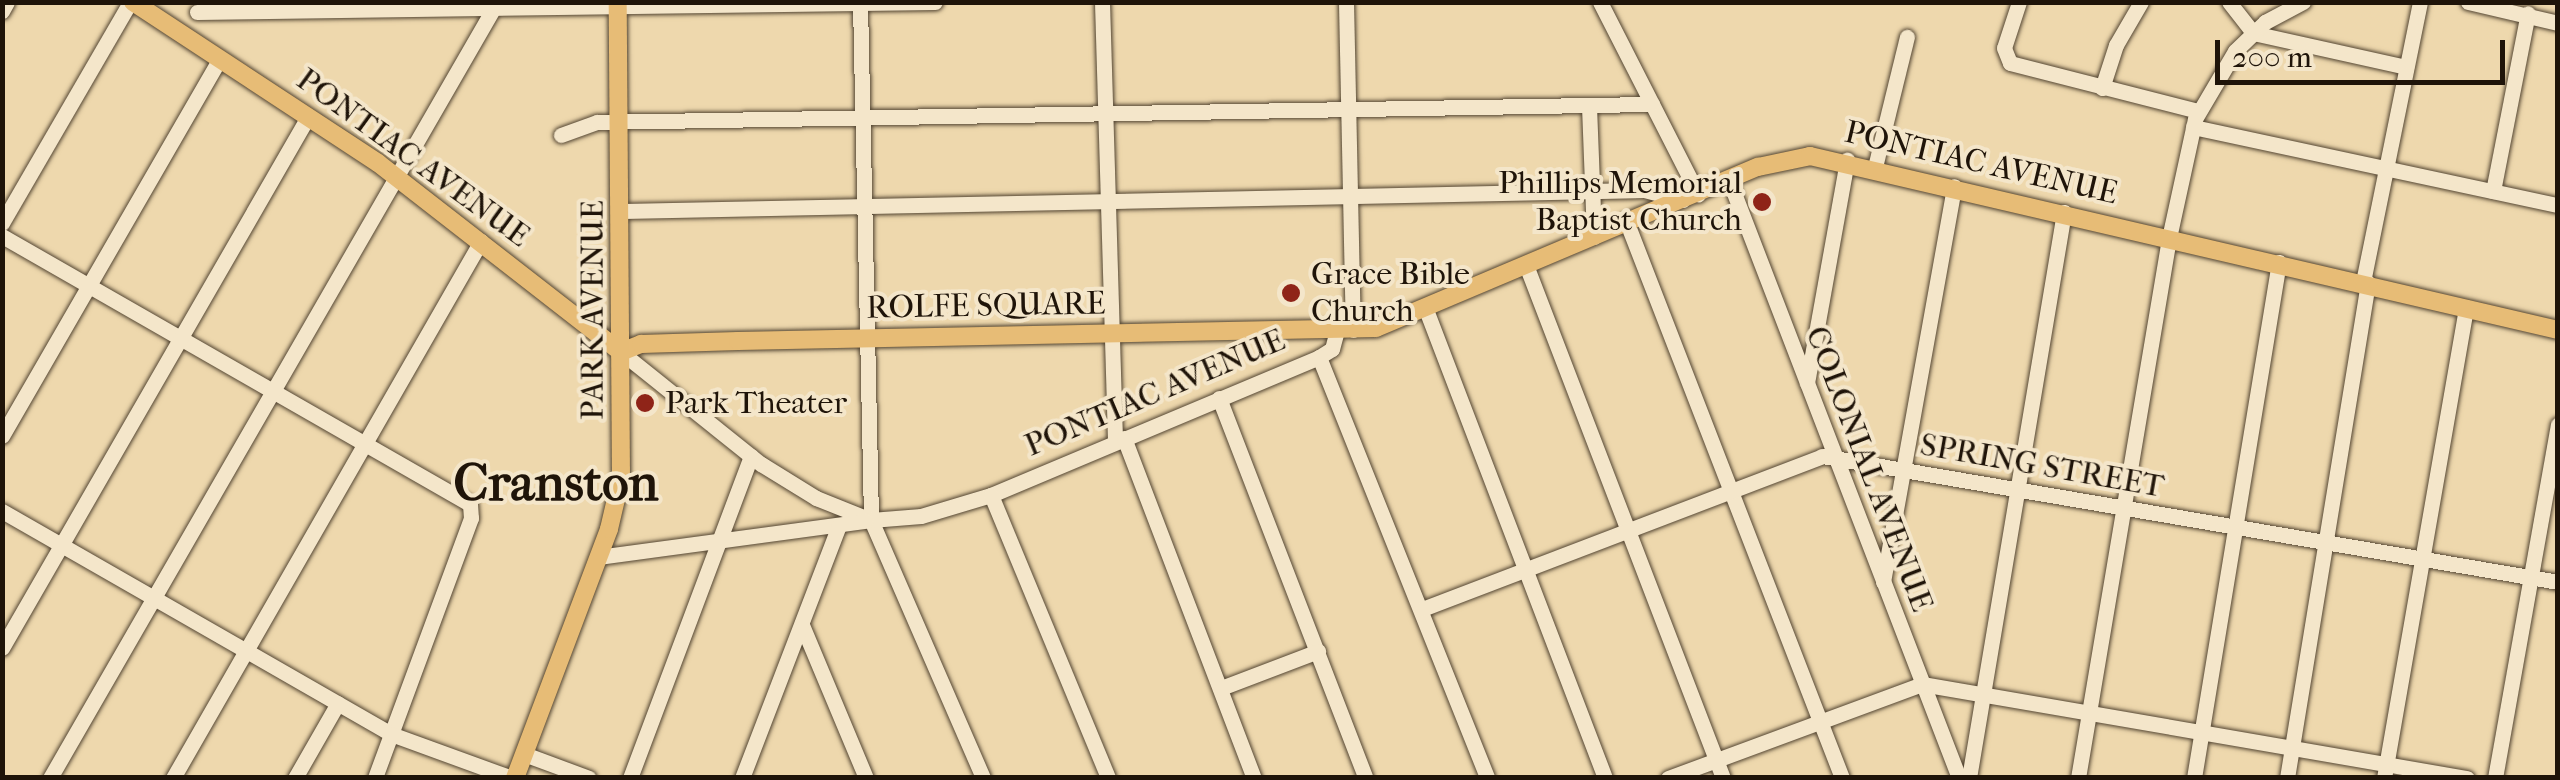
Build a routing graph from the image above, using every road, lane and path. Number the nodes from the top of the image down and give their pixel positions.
1 (8, 2) edge
2 (131, 2) edge
3 (935, 2) edge
4 (1102, 2) edge
5 (1346, 2) edge
6 (1600, 2) edge
7 (2019, 2) edge
8 (2141, 2) edge
9 (2229, 2) edge
10 (2303, 2) edge
11 (2420, 2) edge
12 (2468, 2) edge
13 (860, 3) edge
14 (397, 6) edge
15 (618, 6) edge
16 (197, 7) edge
17 (492, 10) junction
18 (2, 11) edge
19 (2528, 14) junction
20 (2558, 22) edge
21 (2253, 33) junction
22 (1907, 37) dead end
23 (192, 39) junction
24 (220, 59) junction
25 (2406, 67) junction
26 (2102, 88) junction
27 (1652, 104) junction
28 (1588, 106) junction
29 (2198, 110) junction
30 (1348, 111) junction
31 (1106, 115) junction
32 (864, 117) junction
33 (308, 118) junction
34 (621, 122) junction
35 (2193, 128) junction
36 (560, 134) dead end
37 (1846, 160) junction
38 (1876, 167) junction
39 (2387, 169) junction
40 (396, 177) junction
41 (1729, 180) junction
42 (1954, 186) junction
43 (1591, 191) junction
44 (2493, 191) junction
45 (1350, 195) junction
46 (1690, 197) junction
47 (1110, 200) junction
48 (2558, 205) edge
49 (866, 206) junction
50 (622, 211) junction
51 (2064, 212) junction
52 (2, 223) edge
53 (1627, 223) junction
54 (2, 236) edge
55 (1594, 237) junction
56 (2168, 238) junction
57 (481, 241) junction
58 (2279, 262) junction
59 (1526, 265) junction
60 (2366, 282) junction
61 (89, 286) junction
62 (2466, 307) junction
63 (1425, 308) junction
64 (2557, 329) edge
65 (1345, 330) junction
66 (1110, 334) junction
67 (868, 338) junction
68 (181, 339) junction
69 (621, 352) junction
70 (1319, 357) junction
71 (1807, 385) junction
72 (272, 391) junction
73 (1219, 398) junction
74 (2558, 425) edge
75 (2, 436) edge
76 (1119, 440) junction
77 (365, 444) junction
78 (751, 456) junction
79 (1832, 458) junction
80 (1905, 471) junction
81 (1732, 490) junction
82 (2016, 490) junction
83 (991, 495) junction
84 (2124, 508) junction
85 (2, 511) edge
86 (871, 520) junction
87 (839, 525) junction
88 (2235, 527) junction
89 (1628, 528) junction
90 (720, 542) junction
91 (2326, 542) junction
92 (62, 545) junction
93 (598, 557) junction
94 (2425, 559) junction
95 (1525, 568) junction
96 (2528, 577) junction
97 (1882, 582) junction
98 (2558, 582) edge
99 (154, 598) junction
100 (1422, 609) junction
101 (802, 625) junction
102 (2, 648) edge
103 (246, 651) junction
104 (1318, 651) junction
105 (1922, 684) junction
106 (1221, 688) junction
107 (1982, 696) junction
108 (338, 704) junction
109 (2089, 714) junction
110 (1820, 720) junction
111 (2201, 733) junction
112 (390, 734) junction
113 (2292, 750) junction
114 (524, 754) junction
115 (1716, 759) junction
116 (2385, 770) edge
117 (50, 778) edge
118 (173, 778) edge
119 (295, 778) edge
120 (375, 778) edge
121 (514, 778) edge
122 (590, 778) edge
123 (630, 778) edge
124 (742, 778) edge
125 (866, 778) edge
126 (983, 778) edge
127 (1108, 778) edge
128 (1254, 778) edge
129 (1366, 778) edge
130 (1487, 778) edge
131 (1605, 778) edge
132 (1668, 778) edge
133 (1723, 778) edge
134 (1842, 778) edge
135 (1959, 778) edge
136 (1969, 778) edge
137 (2078, 778) edge
138 (2194, 778) edge
139 (2286, 778) edge
140 (2467, 778) edge
141 (2495, 778) edge

1 - 18 street
2 - 23 main road, PONTIAC AVENUE
2 - 52 street
3 - 13 street
4 - 31 street
5 - 30 street
6 - 27 street
7 - 26 street
8 - 26 street
9 - 21 street
10 - 21 street
11 - 25 street
12 - 19 street
13 - 15 street
13 - 32 street
14 - 16 street
14 - 17 street
15 - 17 street
15 - 34 main road, PARK AVENUE
16 - 23 street
17 - 40 street
19 - 20 street
19 - 44 street
21 - 25 street
21 - 29 street
22 - 38 street
23 - 24 main road, PONTIAC AVENUE
24 - 33 main road, PONTIAC AVENUE
24 - 61 street
25 - 39 street
26 - 29 street
27 - 28 street
27 - 46 street
28 - 30 street
28 - 43 street
29 - 35 street
30 - 31 street
30 - 45 street
31 - 32 street
31 - 47 street
32 - 34 street
32 - 49 street
33 - 40 main road, PONTIAC AVENUE
33 - 68 street
34 - 36 street
34 - 50 main road, PARK AVENUE
35 - 39 street
35 - 56 street
37 - 38 main road, PONTIAC AVENUE
37 - 41 main road, PONTIAC AVENUE
37 - 71 street
38 - 42 main road, PONTIAC AVENUE
39 - 44 street
39 - 60 street
40 - 57 main road, PONTIAC AVENUE
40 - 72 street
41 - 46 main road, PONTIAC AVENUE
41 - 71 street, COLONIAL AVENUE
42 - 51 main road, PONTIAC AVENUE
42 - 80 street
43 - 45 street
43 - 46 street
43 - 55 street
44 - 48 street
45 - 47 street
45 - 65 street
46 - 53 main road, PONTIAC AVENUE
47 - 49 street
47 - 66 street
49 - 50 street
49 - 67 street
50 - 69 main road, PARK AVENUE
51 - 56 main road, PONTIAC AVENUE
51 - 82 street
53 - 55 main road, PONTIAC AVENUE
53 - 81 street
54 - 61 street
55 - 59 main road, PONTIAC AVENUE
56 - 58 main road, PONTIAC AVENUE
56 - 84 street
57 - 69 main road, PONTIAC AVENUE
57 - 77 street
58 - 60 main road, PONTIAC AVENUE
58 - 88 street
59 - 63 main road, PONTIAC AVENUE
59 - 89 street
60 - 62 main road, PONTIAC AVENUE
60 - 91 street
61 - 68 street
61 - 75 street
62 - 64 main road, PONTIAC AVENUE
62 - 94 street
63 - 65 main road, PONTIAC AVENUE
63 - 95 street
65 - 66 main road, ROLFE SQUARE
65 - 70 street, PONTIAC AVENUE
66 - 67 main road, ROLFE SQUARE
66 - 76 street
67 - 69 main road, ROLFE SQUARE
67 - 86 street
68 - 72 street
68 - 92 street
69 - 78 street, PONTIAC AVENUE
69 - 93 main road, PARK AVENUE
70 - 73 street, PONTIAC AVENUE
70 - 100 street
71 - 79 street, COLONIAL AVENUE
72 - 77 street
72 - 99 street
73 - 76 street, PONTIAC AVENUE
73 - 104 street
74 - 96 street
76 - 83 street, PONTIAC AVENUE
76 - 106 street
77 - 103 street
77 - 112 street
78 - 86 street, PONTIAC AVENUE
78 - 90 street
79 - 80 street, SPRING STREET
79 - 81 street, SPRING STREET
79 - 97 street, COLONIAL AVENUE
80 - 82 street, SPRING STREET
80 - 97 street
81 - 89 street, SPRING STREET
81 - 110 street
82 - 84 street, SPRING STREET
82 - 107 street
83 - 86 street, PONTIAC AVENUE
83 - 127 street
84 - 88 street, SPRING STREET
84 - 109 street
85 - 92 street
86 - 87 street
86 - 126 street
87 - 90 street
87 - 101 street
88 - 91 street, SPRING STREET
88 - 111 street
89 - 95 street, SPRING STREET
89 - 115 street
90 - 93 street
90 - 123 street
91 - 94 street, SPRING STREET
91 - 113 street
92 - 99 street
92 - 102 street
93 - 114 main road, PARK AVENUE
94 - 96 street, SPRING STREET
94 - 116 street
95 - 100 street, SPRING STREET
95 - 131 street
96 - 98 street, SPRING STREET
96 - 141 street
97 - 105 street, COLONIAL AVENUE
99 - 103 street
99 - 117 street
100 - 130 street
101 - 124 street
101 - 125 street
103 - 108 street
103 - 118 street
104 - 106 street
104 - 129 street
105 - 107 street
105 - 110 street
105 - 135 street, COLONIAL AVENUE
106 - 128 street
107 - 109 street
107 - 136 street
108 - 112 street
108 - 119 street
109 - 111 street
109 - 137 street
110 - 115 street
110 - 134 street
111 - 113 street
111 - 138 street
112 - 120 street
112 - 121 street
113 - 116 street
113 - 139 street
114 - 121 main road, PARK AVENUE
114 - 122 street
115 - 132 street
115 - 133 street
116 - 140 street

